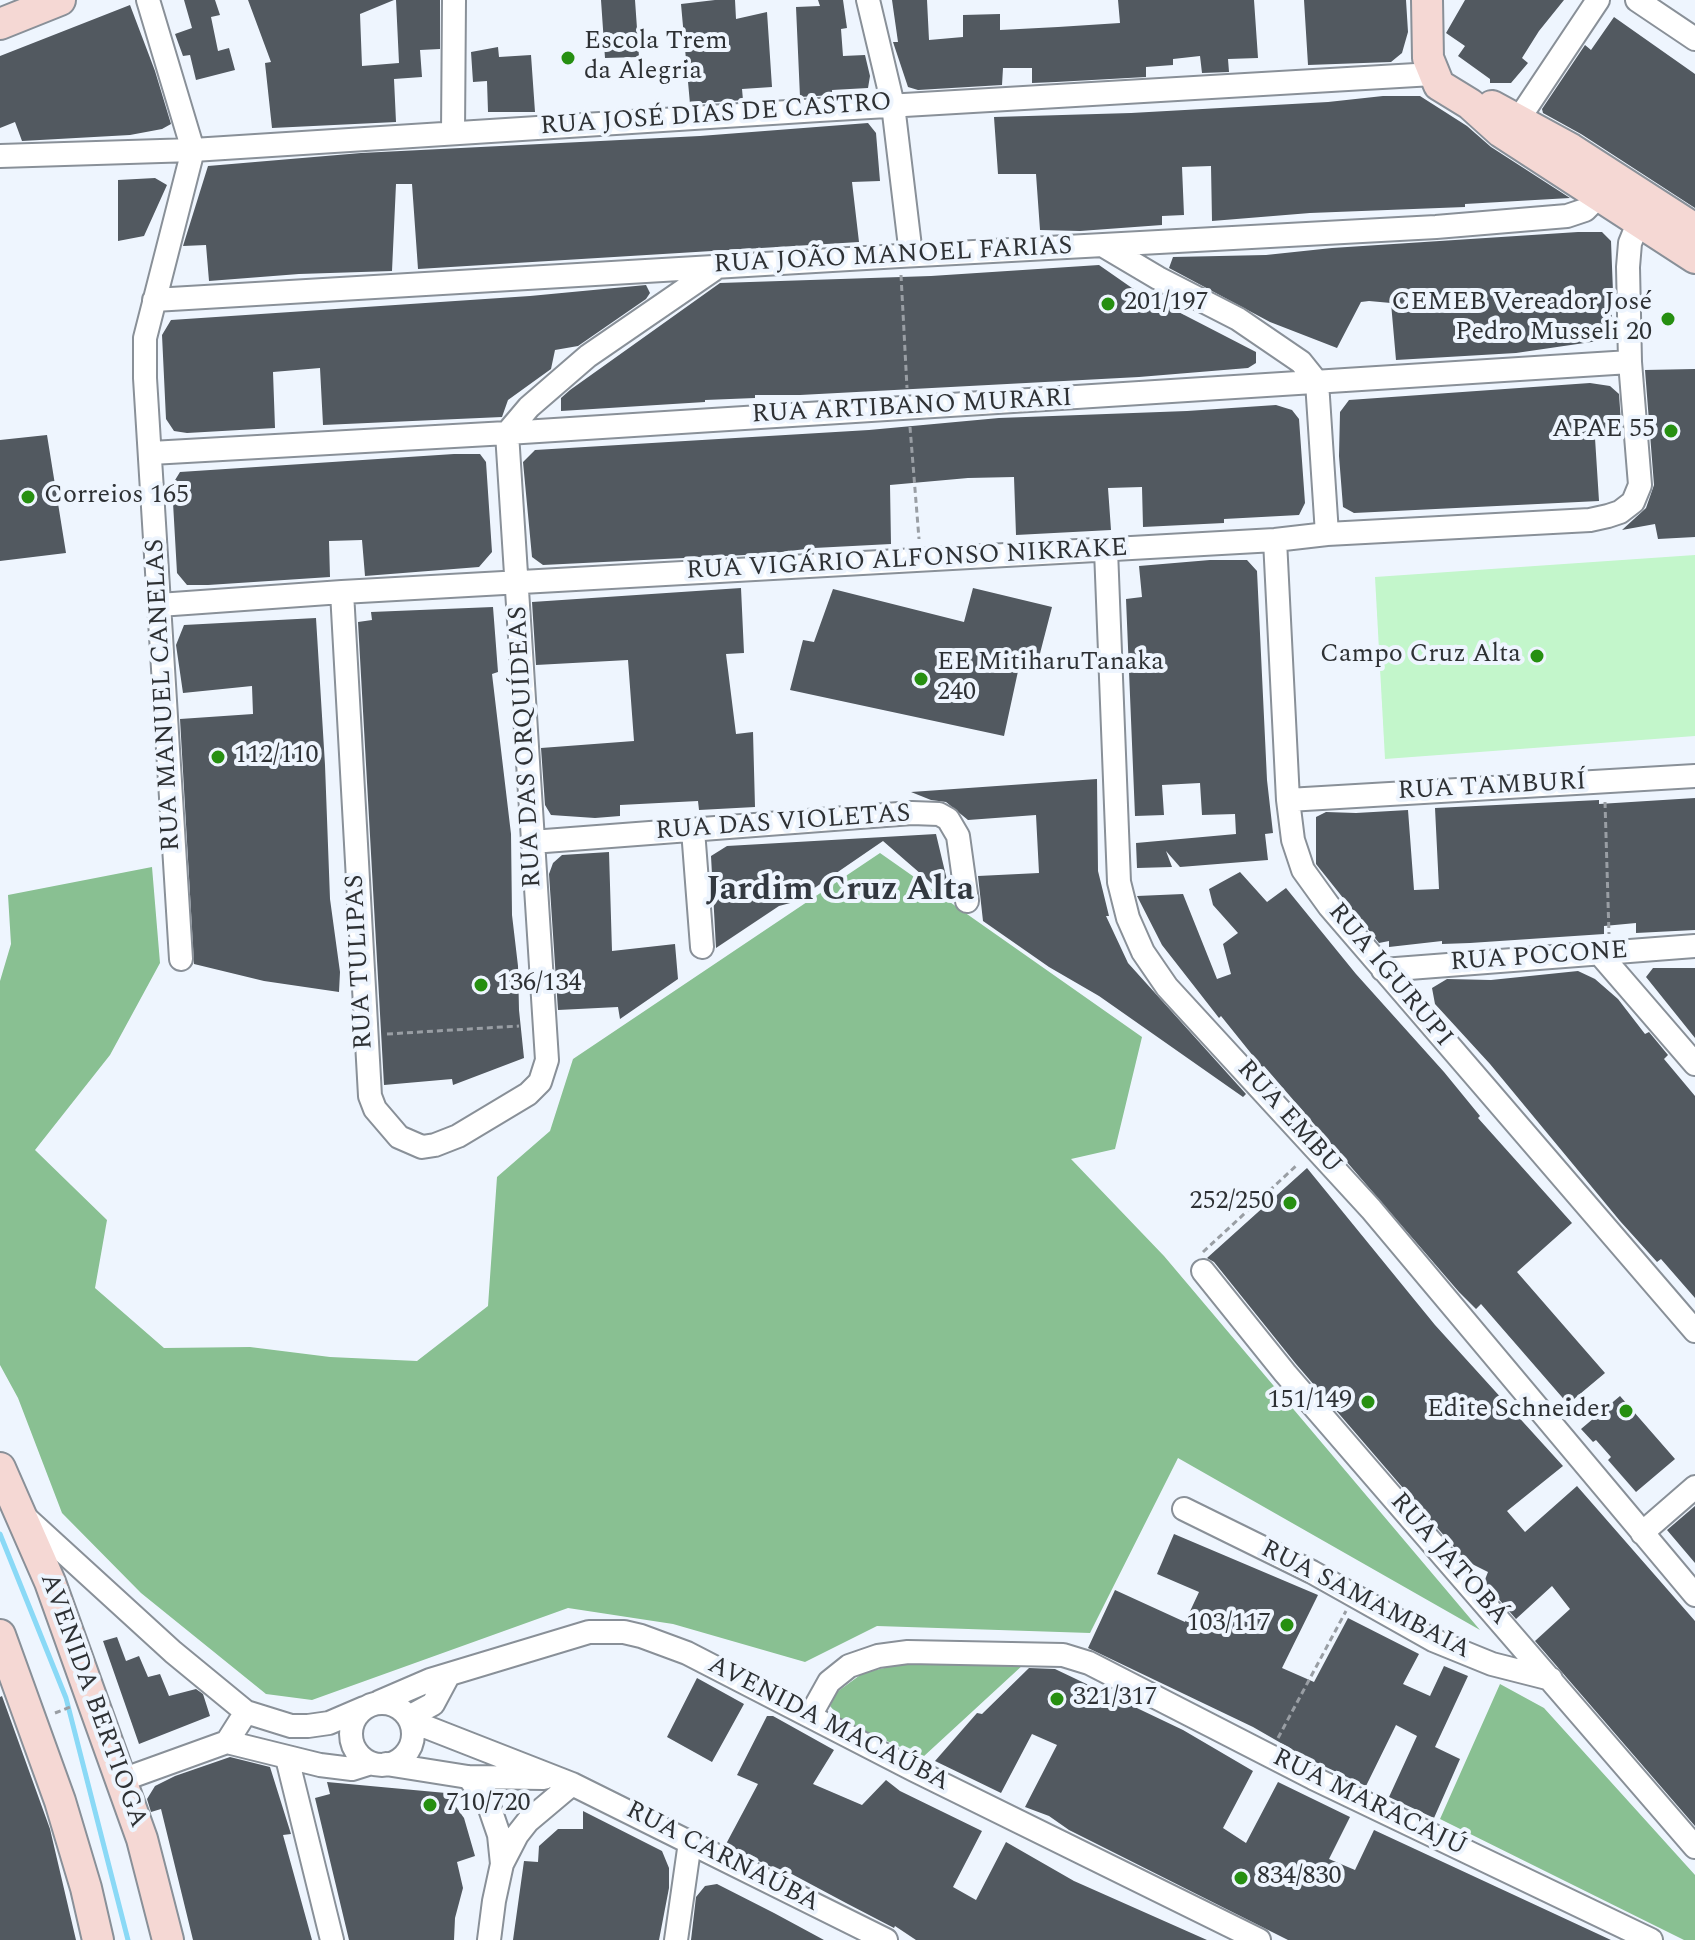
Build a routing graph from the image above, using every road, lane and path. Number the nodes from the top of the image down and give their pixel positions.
1 (60, 0) edge
2 (148, 0) edge
3 (454, 0) edge
4 (868, 0) edge
5 (1427, 0) edge
6 (1598, 0) edge
7 (1637, 0) edge
8 (0, 24) edge
9 (1695, 39) edge
10 (1433, 74) junction
11 (893, 105) junction
12 (1512, 127) junction
13 (453, 133) junction
14 (193, 150) junction
15 (0, 156) edge
16 (1604, 183) junction
17 (1646, 211) junction
18 (1695, 229) edge
19 (1104, 246) junction
20 (906, 255) junction
21 (1695, 258) edge
22 (719, 266) junction
23 (154, 300) junction
24 (1630, 362) junction
25 (1317, 382) junction
26 (908, 406) junction
27 (507, 433) junction
28 (151, 453) junction
29 (1327, 534) junction
30 (1275, 540) junction
31 (1106, 550) junction
32 (921, 560) junction
33 (517, 584) junction
34 (342, 592) junction
35 (159, 605) junction
36 (1695, 776) edge
37 (1605, 798) dead end
38 (1288, 800) junction
39 (693, 830) junction
40 (532, 842) junction
41 (967, 901) dead end
42 (1695, 946) edge
43 (702, 947) dead end
44 (1604, 947) junction
45 (181, 959) dead end
46 (1383, 970) junction
47 (519, 1026) dead end
48 (375, 1035) dead end
49 (547, 1060) joint
50 (1695, 1064) edge
51 (1297, 1165) dead end
52 (1203, 1271) joint
53 (1695, 1331) edge
54 (0, 1468) edge
55 (1695, 1487) edge
56 (1184, 1509) dead end
57 (19, 1512) junction
58 (1642, 1533) junction
59 (1695, 1595) edge
60 (1347, 1609) dead end
61 (0, 1635) edge
62 (448, 1676) junction
63 (1551, 1679) junction
64 (372, 1705) junction
65 (246, 1712) junction
66 (810, 1716) junction
67 (410, 1719) junction
68 (1278, 1738) dead end
69 (227, 1742) junction
70 (287, 1758) junction
71 (378, 1764) junction
72 (468, 1777) junction
73 (119, 1781) junction
74 (565, 1781) junction
75 (690, 1842) junction
76 (1695, 1847) edge
77 (502, 1864) junction
78 (98, 1940) edge
79 (168, 1940) edge
80 (332, 1940) edge
81 (489, 1940) edge
82 (676, 1940) edge
83 (886, 1940) edge
84 (1259, 1940) edge
85 (1651, 1940) edge

1 - 8 street
2 - 14 street
3 - 13 street
4 - 11 street
5 - 10 street
6 - 12 street
7 - 9 street
10 - 11 street, RUA JOSÉ DIAS DE CASTRO
10 - 12 street
11 - 13 street, RUA JOSÉ DIAS DE CASTRO
11 - 20 street
12 - 16 street
13 - 14 street, RUA JOSÉ DIAS DE CASTRO
14 - 15 street, RUA JOSÉ DIAS DE CASTRO
14 - 23 street, RUA MANUEL CANELAS
16 - 17 street
16 - 19 street, RUA JOÃO MANOEL FARIAS
17 - 18 street
17 - 21 street
17 - 24 street
19 - 20 street, RUA JOÃO MANOEL FARIAS
19 - 25 street
20 - 22 street, RUA JOÃO MANOEL FARIAS
20 - 26 path
22 - 23 street, RUA JOÃO MANOEL FARIAS
22 - 27 street
23 - 28 street, RUA MANUEL CANELAS
24 - 25 street, RUA ARTIBANO MURARI
24 - 29 street, RUA VIGÁRIO ALFONSO NIKRAKE
25 - 26 street, RUA ARTIBANO MURARI
25 - 29 street
26 - 27 street, RUA ARTIBANO MURARI
26 - 32 path
27 - 28 street, RUA ARTIBANO MURARI
27 - 33 street, RUA DAS ORQUÍDEAS
28 - 35 street, RUA MANUEL CANELAS
29 - 30 street, RUA VIGÁRIO ALFONSO NIKRAKE
30 - 31 street, RUA VIGÁRIO ALFONSO NIKRAKE
30 - 38 street, RUA IGURUPI
31 - 32 street, RUA VIGÁRIO ALFONSO NIKRAKE
31 - 58 street, RUA EMBU
32 - 33 street, RUA VIGÁRIO ALFONSO NIKRAKE
33 - 34 street, RUA VIGÁRIO ALFONSO NIKRAKE
33 - 40 street, RUA DAS ORQUÍDEAS
34 - 35 street, RUA VIGÁRIO ALFONSO NIKRAKE
34 - 49 street, RUA TULIPAS
35 - 45 street, RUA MANUEL CANELAS
36 - 38 street, RUA TAMBURÍ
37 - 44 path
38 - 46 street, RUA IGURUPI
39 - 40 street, RUA DAS VIOLETAS
39 - 41 street, RUA DAS VIOLETAS
39 - 43 street
40 - 49 street, RUA DAS ORQUÍDEAS
42 - 44 street, RUA POCONE
44 - 46 street, RUA POCONE
44 - 50 street
46 - 53 street, RUA IGURUPI
47 - 48 path
51 - 52 path
52 - 63 street, RUA JATOBÁ
54 - 57 street, AVENIDA BERTIOGA
55 - 58 street
56 - 63 street, RUA SAMAMBAIA
57 - 65 street
57 - 73 street, AVENIDA BERTIOGA
58 - 59 street, RUA EMBU
60 - 68 path
61 - 78 street
62 - 64 street, AVENIDA MACAÚBA
62 - 66 street, AVENIDA MACAÚBA
62 - 67 street
63 - 76 street, RUA JATOBÁ
64 - 65 street, AVENIDA MACAÚBA
64 - 67 street
64 - 71 street
65 - 69 street
66 - 84 street, AVENIDA MACAÚBA
66 - 85 street, RUA MARACAJÚ
67 - 71 street
67 - 74 street, RUA CARNAÚBA
69 - 70 street
69 - 73 street
70 - 71 street
70 - 80 street
71 - 72 street
72 - 74 street
72 - 77 street
73 - 79 street, AVENIDA BERTIOGA
74 - 75 street, RUA CARNAÚBA
74 - 77 street
75 - 82 street
75 - 83 street, RUA CARNAÚBA
77 - 81 street

